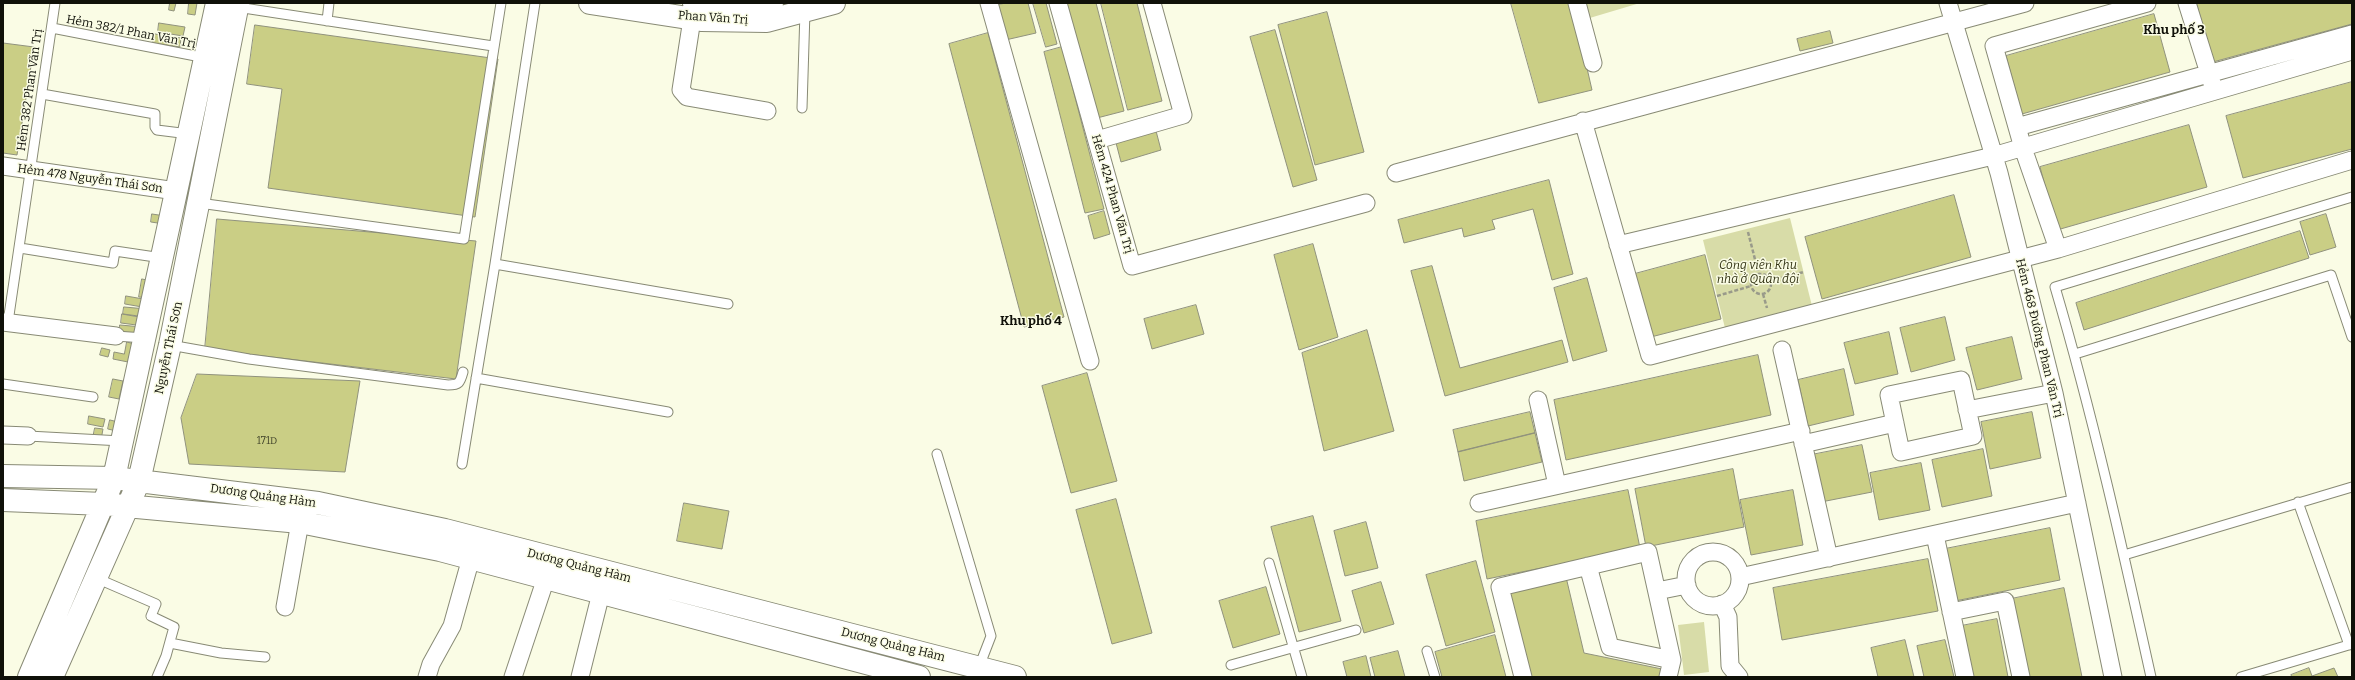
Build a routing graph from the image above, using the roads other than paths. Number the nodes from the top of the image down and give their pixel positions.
1 (55, 3) edge
2 (329, 3) edge
3 (501, 3) edge
4 (535, 3) edge
5 (590, 3) edge
6 (772, 3) edge
7 (834, 3) edge
8 (989, 3) edge
9 (1058, 3) edge
10 (1152, 3) edge
11 (1577, 3) edge
12 (1948, 3) edge
13 (2025, 3) edge
14 (2147, 3) edge
15 (2187, 3) edge
16 (231, 4) edge
17 (696, 7) edge
18 (805, 11) junction
19 (327, 21) junction
20 (1954, 22) junction
21 (52, 28) junction
22 (2352, 34) edge
23 (493, 46) junction
24 (2352, 52) edge
25 (206, 58) junction
26 (1593, 63) dead end
27 (2209, 73) junction
28 (2215, 92) junction
29 (42, 94) junction
30 (802, 108) dead end
31 (767, 111) dead end
32 (1583, 121) junction
33 (2017, 127) junction
34 (189, 134) junction
35 (1097, 140) junction
36 (2023, 148) junction
37 (1994, 156) junction
38 (2352, 160) edge
39 (3, 166) edge
40 (30, 170) junction
41 (1396, 173) dead end
42 (176, 191) junction
43 (2352, 197) edge
44 (199, 203) junction
45 (1366, 203) dead end
46 (1618, 245) junction
47 (20, 248) junction
48 (2058, 249) junction
49 (162, 258) junction
50 (2020, 259) junction
51 (495, 264) junction
52 (728, 304) dead end
53 (6, 322) edge
54 (116, 336) joint
55 (145, 338) junction
56 (2352, 338) edge
57 (170, 345) junction
58 (1782, 350) dead end
59 (2074, 354) junction
60 (1090, 361) dead end
61 (463, 372) dead end
62 (476, 378) junction
63 (3, 384) edge
64 (2054, 393) junction
65 (93, 397) dead end
66 (1538, 400) dead end
67 (1967, 410) junction
68 (668, 412) dead end
69 (1895, 423) junction
70 (3, 435) edge
71 (28, 436) joint
72 (1802, 438) junction
73 (124, 441) junction
74 (937, 454) dead end
75 (462, 464) dead end
76 (3, 476) edge
77 (114, 478) junction
78 (139, 480) junction
79 (1557, 486) junction
80 (2352, 487) edge
81 (3, 500) edge
82 (2298, 502) junction
83 (1479, 503) dead end
84 (2077, 503) junction
85 (104, 504) junction
86 (127, 506) junction
87 (300, 522) junction
88 (1935, 535) junction
89 (2124, 555) junction
90 (471, 558) junction
91 (1829, 558) junction
92 (1269, 563) dead end
93 (1588, 566) junction
94 (1740, 577) junction
95 (95, 578) junction
96 (546, 578) junction
97 (1687, 585) junction
98 (1657, 591) junction
99 (601, 593) junction
100 (1722, 604) junction
101 (285, 607) dead end
102 (1951, 612) junction
103 (1356, 630) dead end
104 (170, 643) junction
105 (2350, 645) edge
106 (1294, 647) junction
107 (1427, 651) dead end
108 (265, 657) dead end
109 (1672, 660) junction
110 (1231, 665) dead end
111 (979, 668) junction
112 (880, 672) edge
113 (29, 677) edge
114 (52, 677) edge
115 (157, 677) edge
116 (427, 677) edge
117 (514, 677) edge
118 (581, 677) edge
119 (919, 677) edge
120 (1015, 677) edge
121 (1302, 677) edge
122 (1435, 677) edge
123 (1523, 677) edge
124 (1668, 677) edge
125 (1739, 677) edge
126 (1965, 677) edge
127 (2020, 677) edge
128 (2112, 677) edge
129 (2151, 677) edge
130 (2241, 677) edge

1 - 21 lane, Hẻm 382 Phan Văn Trị
2 - 19 lane
3 - 23 lane
4 - 51 lane
5 - 17 street, Phan Văn Trị
6 - 17 street, Phan Văn Trị
7 - 18 street, Phan Văn Trị
8 - 60 street
9 - 35 street, Hẻm 424 Phan Văn Trị
10 - 35 street
11 - 26 street
12 - 20 street, Hẻm 468 Đường Phan Văn Trị
13 - 20 street
14 - 33 street
15 - 27 street
16 - 19 lane
16 - 25 street, Nguyễn Thái Sơn
16 - 44 street, Nguyễn Thái Sơn
17 - 18 street, Phan Văn Trị
17 - 31 street
18 - 30 lane
19 - 23 lane
20 - 32 street
20 - 37 street, Hẻm 468 Đường Phan Văn Trị
21 - 25 lane, Hẻm 382/1 Phan Văn Trị
21 - 29 lane, Hẻm 382 Phan Văn Trị
22 - 27 street
23 - 44 lane
24 - 28 street
25 - 34 street, Nguyễn Thái Sơn
27 - 28 street
27 - 33 street
28 - 36 street
29 - 34 lane
29 - 40 lane, Hẻm 382 Phan Văn Trị
32 - 41 street
32 - 46 street
33 - 36 street
34 - 42 street, Nguyễn Thái Sơn
35 - 45 street, Hẻm 424 Phan Văn Trị
36 - 37 street
36 - 48 street
37 - 46 street
37 - 50 street, Hẻm 468 Đường Phan Văn Trị
38 - 48 street
39 - 40 street, Hẻm 478 Nguyễn Thái Sơn
40 - 42 street, Hẻm 478 Nguyễn Thái Sơn
40 - 47 lane, Hẻm 382 Phan Văn Trị
42 - 49 street, Nguyễn Thái Sơn
43 - 59 lane
44 - 57 street, Nguyễn Thái Sơn
46 - 50 street
47 - 49 lane
47 - 53 lane, Hẻm 382 Phan Văn Trị
48 - 50 street
49 - 55 street, Nguyễn Thái Sơn
50 - 64 street, Hẻm 468 Đường Phan Văn Trị
51 - 52 lane
51 - 62 lane
53 - 54 street
54 - 55 lane
55 - 73 street, Nguyễn Thái Sơn
56 - 59 lane
57 - 61 lane
57 - 78 street, Nguyễn Thái Sơn
58 - 72 street
59 - 89 lane
62 - 68 lane
62 - 75 lane
63 - 65 lane
64 - 67 street
64 - 84 street, Hẻm 468 Đường Phan Văn Trị
66 - 79 street
67 - 69 street
67 - 69 street
69 - 72 street
70 - 71 street
71 - 73 lane
72 - 79 street
72 - 91 street
73 - 77 street, Nguyễn Thái Sơn
74 - 111 lane
76 - 77 street
77 - 78 street, Dương Quảng Hàm
77 - 85 street, Nguyễn Thái Sơn
78 - 86 street, Nguyễn Thái Sơn
78 - 111 street, Dương Quảng Hàm
79 - 83 street
80 - 82 lane
81 - 85 street
82 - 89 lane
82 - 105 lane
84 - 88 street
84 - 128 street, Hẻm 468 Đường Phan Văn Trị
85 - 86 street, Dương Quảng Hàm
85 - 113 street, Nguyễn Thái Sơn
86 - 87 street, Dương Quảng Hàm
86 - 95 street, Nguyễn Thái Sơn
87 - 90 street, Dương Quảng Hàm
87 - 101 street
88 - 91 street
88 - 102 street
89 - 129 lane
90 - 96 street, Dương Quảng Hàm
90 - 116 street
91 - 94 street
92 - 106 lane
93 - 98 street
93 - 109 street
93 - 123 street
94 - 97 street
94 - 100 street
95 - 104 lane
95 - 114 street, Nguyễn Thái Sơn
96 - 99 street, Dương Quảng Hàm
96 - 117 street
97 - 98 street
97 - 100 street
98 - 109 street
99 - 112 street, Dương Quảng Hàm
99 - 118 street
100 - 125 street
102 - 126 street
102 - 127 street
103 - 106 lane
104 - 108 lane
104 - 115 lane
105 - 130 lane
106 - 110 lane
106 - 121 lane
107 - 122 lane
109 - 124 street
111 - 120 street, Dương Quảng Hàm
112 - 119 street, Dương Quảng Hàm

